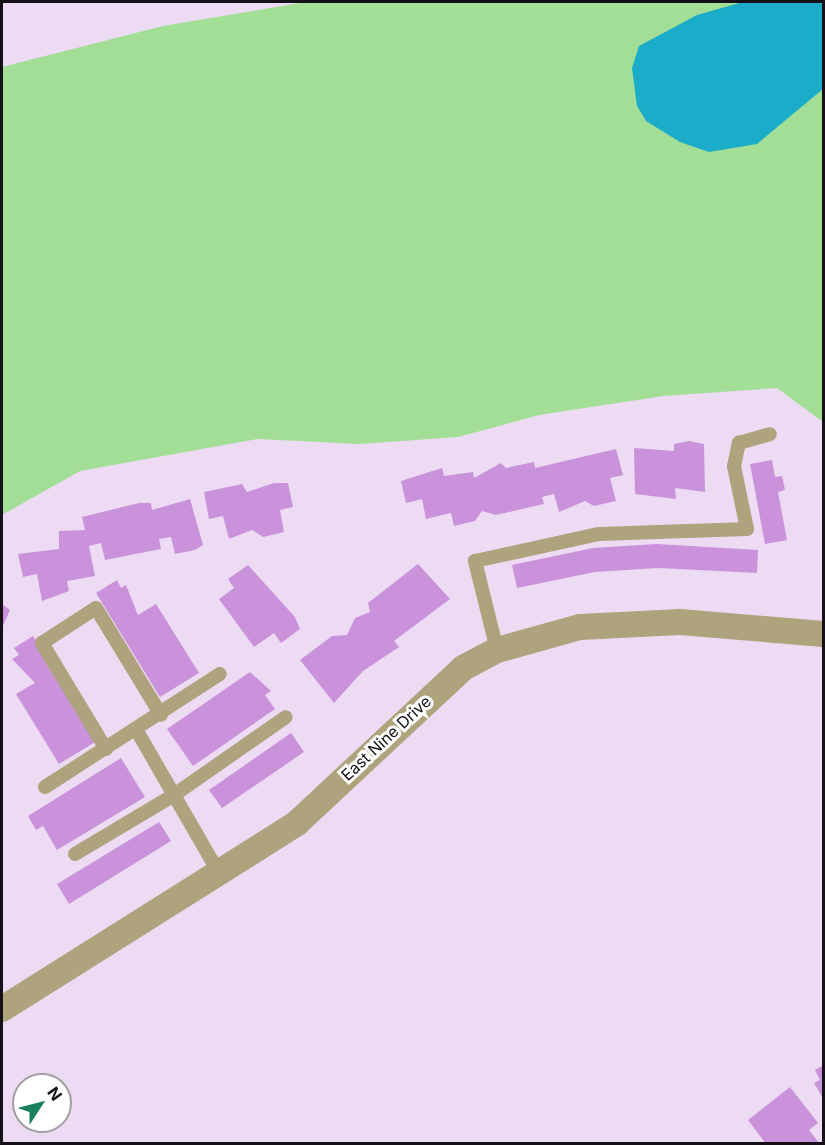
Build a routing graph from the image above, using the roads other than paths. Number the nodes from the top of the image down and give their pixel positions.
1 (770, 434) dead end
2 (824, 634) edge
3 (497, 650) junction
4 (220, 674) dead end
5 (160, 716) junction
6 (286, 717) dead end
7 (137, 731) junction
8 (106, 749) junction
9 (45, 787) dead end
10 (174, 795) junction
11 (75, 854) dead end
12 (220, 875) junction
13 (2, 1009) edge

1 - 3 lane
2 - 3 street, East Nine Drive
3 - 12 street, East Nine Drive
4 - 5 lane
5 - 7 lane
5 - 8 lane
6 - 10 lane
7 - 8 lane
7 - 10 lane
8 - 9 lane
10 - 11 lane
10 - 12 lane
12 - 13 street, East Nine Drive

